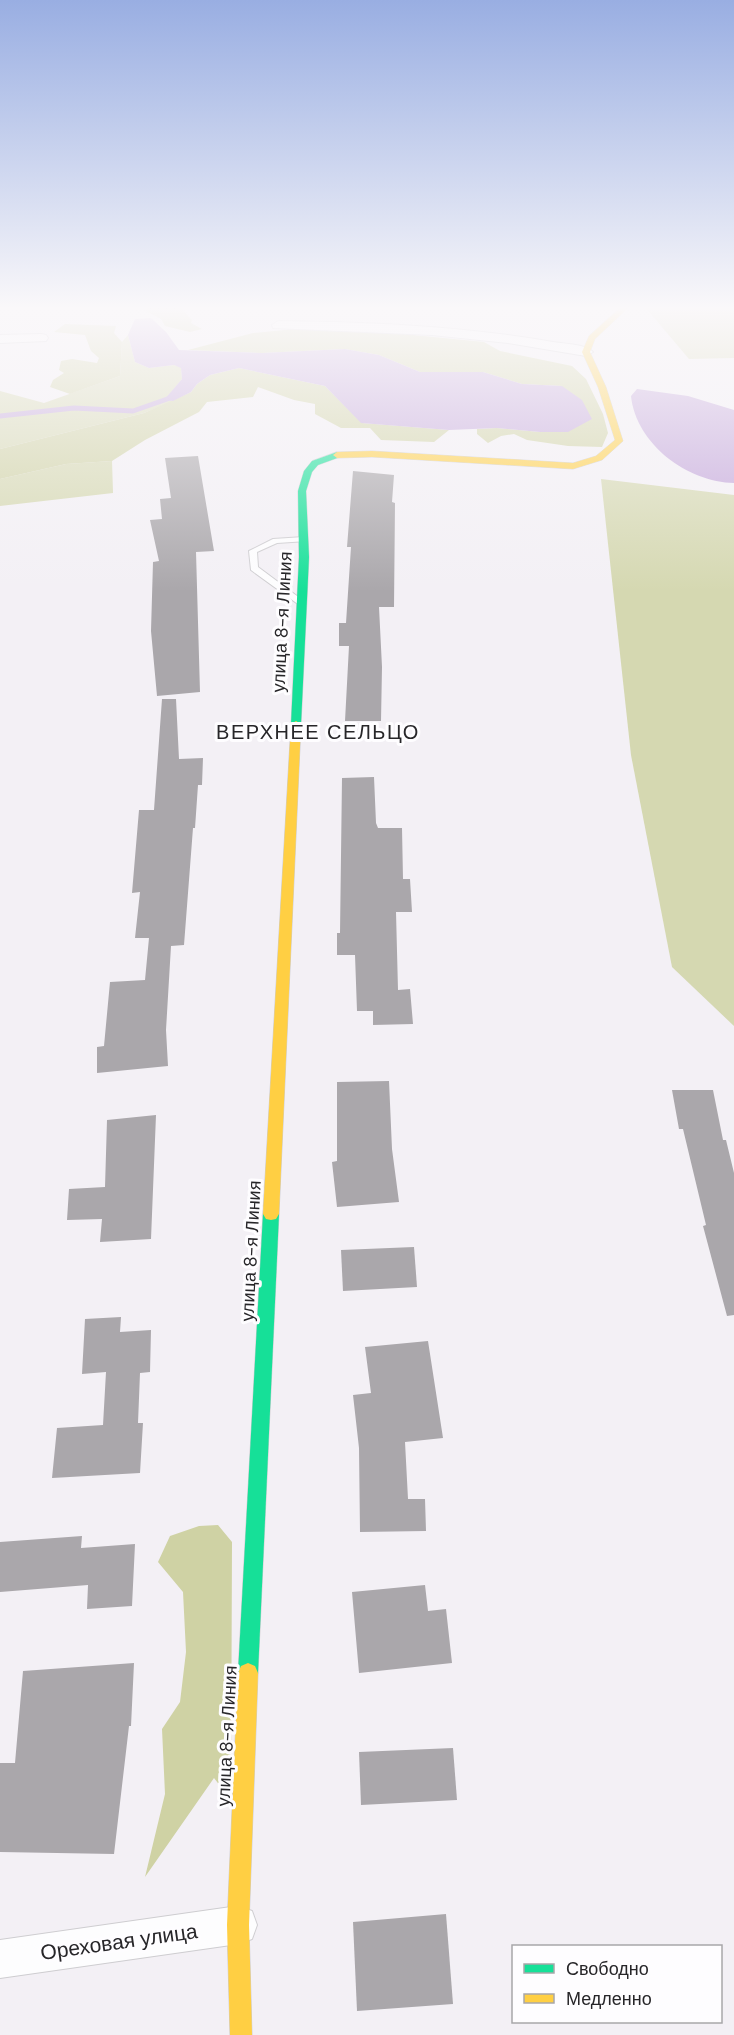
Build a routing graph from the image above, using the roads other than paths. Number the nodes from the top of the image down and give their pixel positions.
1 (607, 402) edge
2 (304, 539) junction
3 (302, 604) junction
4 (238, 1925) junction
5 (0, 1959) edge
6 (241, 2035) edge

1 - 2 street, улица 8-я Линия
2 - 3 street, улица 8-я Линия
2 - 3 lane
3 - 4 street, улица 8-я Линия
4 - 5 street, Ореховая улица
4 - 6 street, улица 8-я Линия

